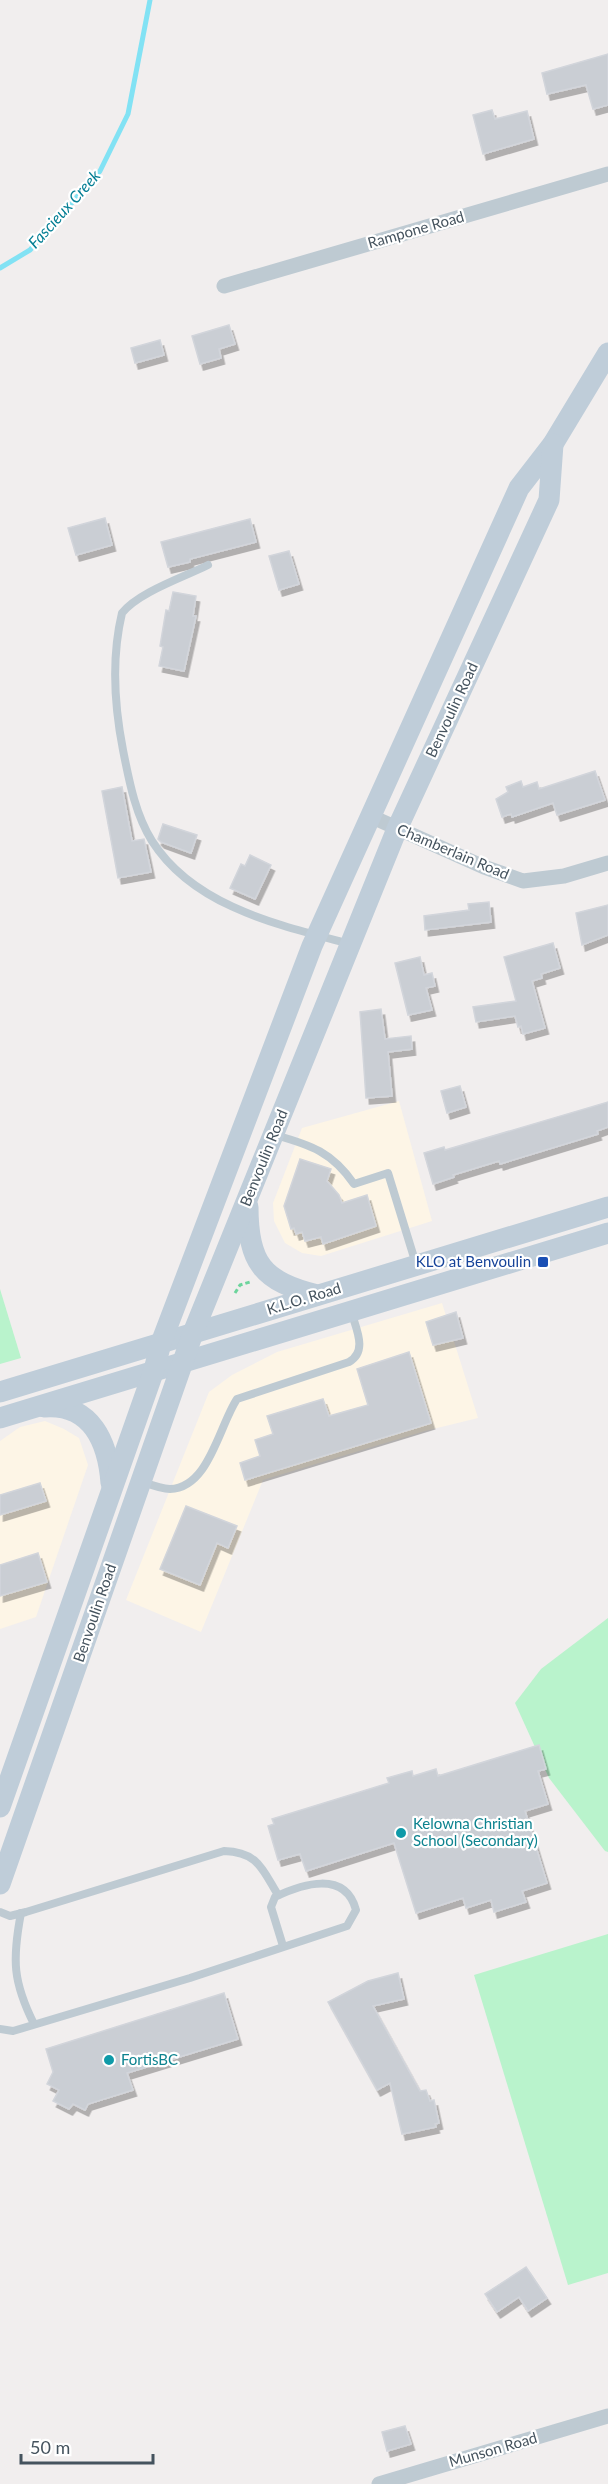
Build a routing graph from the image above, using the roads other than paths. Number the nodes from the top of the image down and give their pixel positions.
1 (608, 174) edge
2 (224, 286) dead end
3 (608, 353) edge
4 (553, 444) junction
5 (208, 565) dead end
6 (370, 816) junction
7 (397, 829) junction
8 (608, 862) edge
9 (317, 935) junction
10 (350, 944) junction
11 (273, 1134) junction
12 (248, 1198) junction
13 (608, 1207) edge
14 (608, 1233) edge
15 (416, 1265) junction
16 (317, 1295) junction
17 (351, 1311) junction
18 (193, 1333) junction
19 (161, 1343) junction
20 (183, 1361) junction
21 (154, 1370) junction
22 (0, 1392) edge
23 (35, 1407) junction
24 (0, 1418) edge
25 (141, 1482) junction
26 (111, 1491) junction
27 (0, 1807) edge
28 (0, 1884) edge
29 (278, 1895) junction
30 (0, 1912) edge
31 (21, 1913) junction
32 (283, 1946) junction
33 (34, 2024) junction
34 (0, 2030) edge
35 (608, 2416) edge
36 (379, 2484) edge

1 - 2 street, Rampone Road
3 - 4 main road, Benvoulin Road
4 - 6 main road, Benvoulin Road
4 - 7 main road, Benvoulin Road
5 - 9 lane
6 - 7 street, Chamberlain Road
6 - 9 main road, Benvoulin Road
7 - 8 street, Chamberlain Road
7 - 10 main road, Benvoulin Road
9 - 10 lane
9 - 19 main road, Benvoulin Road
10 - 11 main road, Benvoulin Road
11 - 12 main road, Benvoulin Road
11 - 15 lane
12 - 16 main road
12 - 18 main road, Benvoulin Road
13 - 15 main road, K.L.O. Road
14 - 17 main road, K.L.O. Road
15 - 16 main road, K.L.O. Road
16 - 18 main road, K.L.O. Road
17 - 20 main road, K.L.O. Road
17 - 25 lane
18 - 19 main road, K.L.O. Road
18 - 20 main road, Benvoulin Road
19 - 21 main road, Benvoulin Road
19 - 22 main road, K.L.O. Road
20 - 21 main road, K.L.O. Road
20 - 25 main road, Benvoulin Road
21 - 23 main road, K.L.O. Road
21 - 26 main road, Benvoulin Road
23 - 24 main road, K.L.O. Road
23 - 26 main road
25 - 28 main road, Benvoulin Road
26 - 27 main road, Benvoulin Road
29 - 31 lane
29 - 32 lane
29 - 32 lane
30 - 31 lane
31 - 33 lane
32 - 33 lane
33 - 34 lane
35 - 36 street, Munson Road

